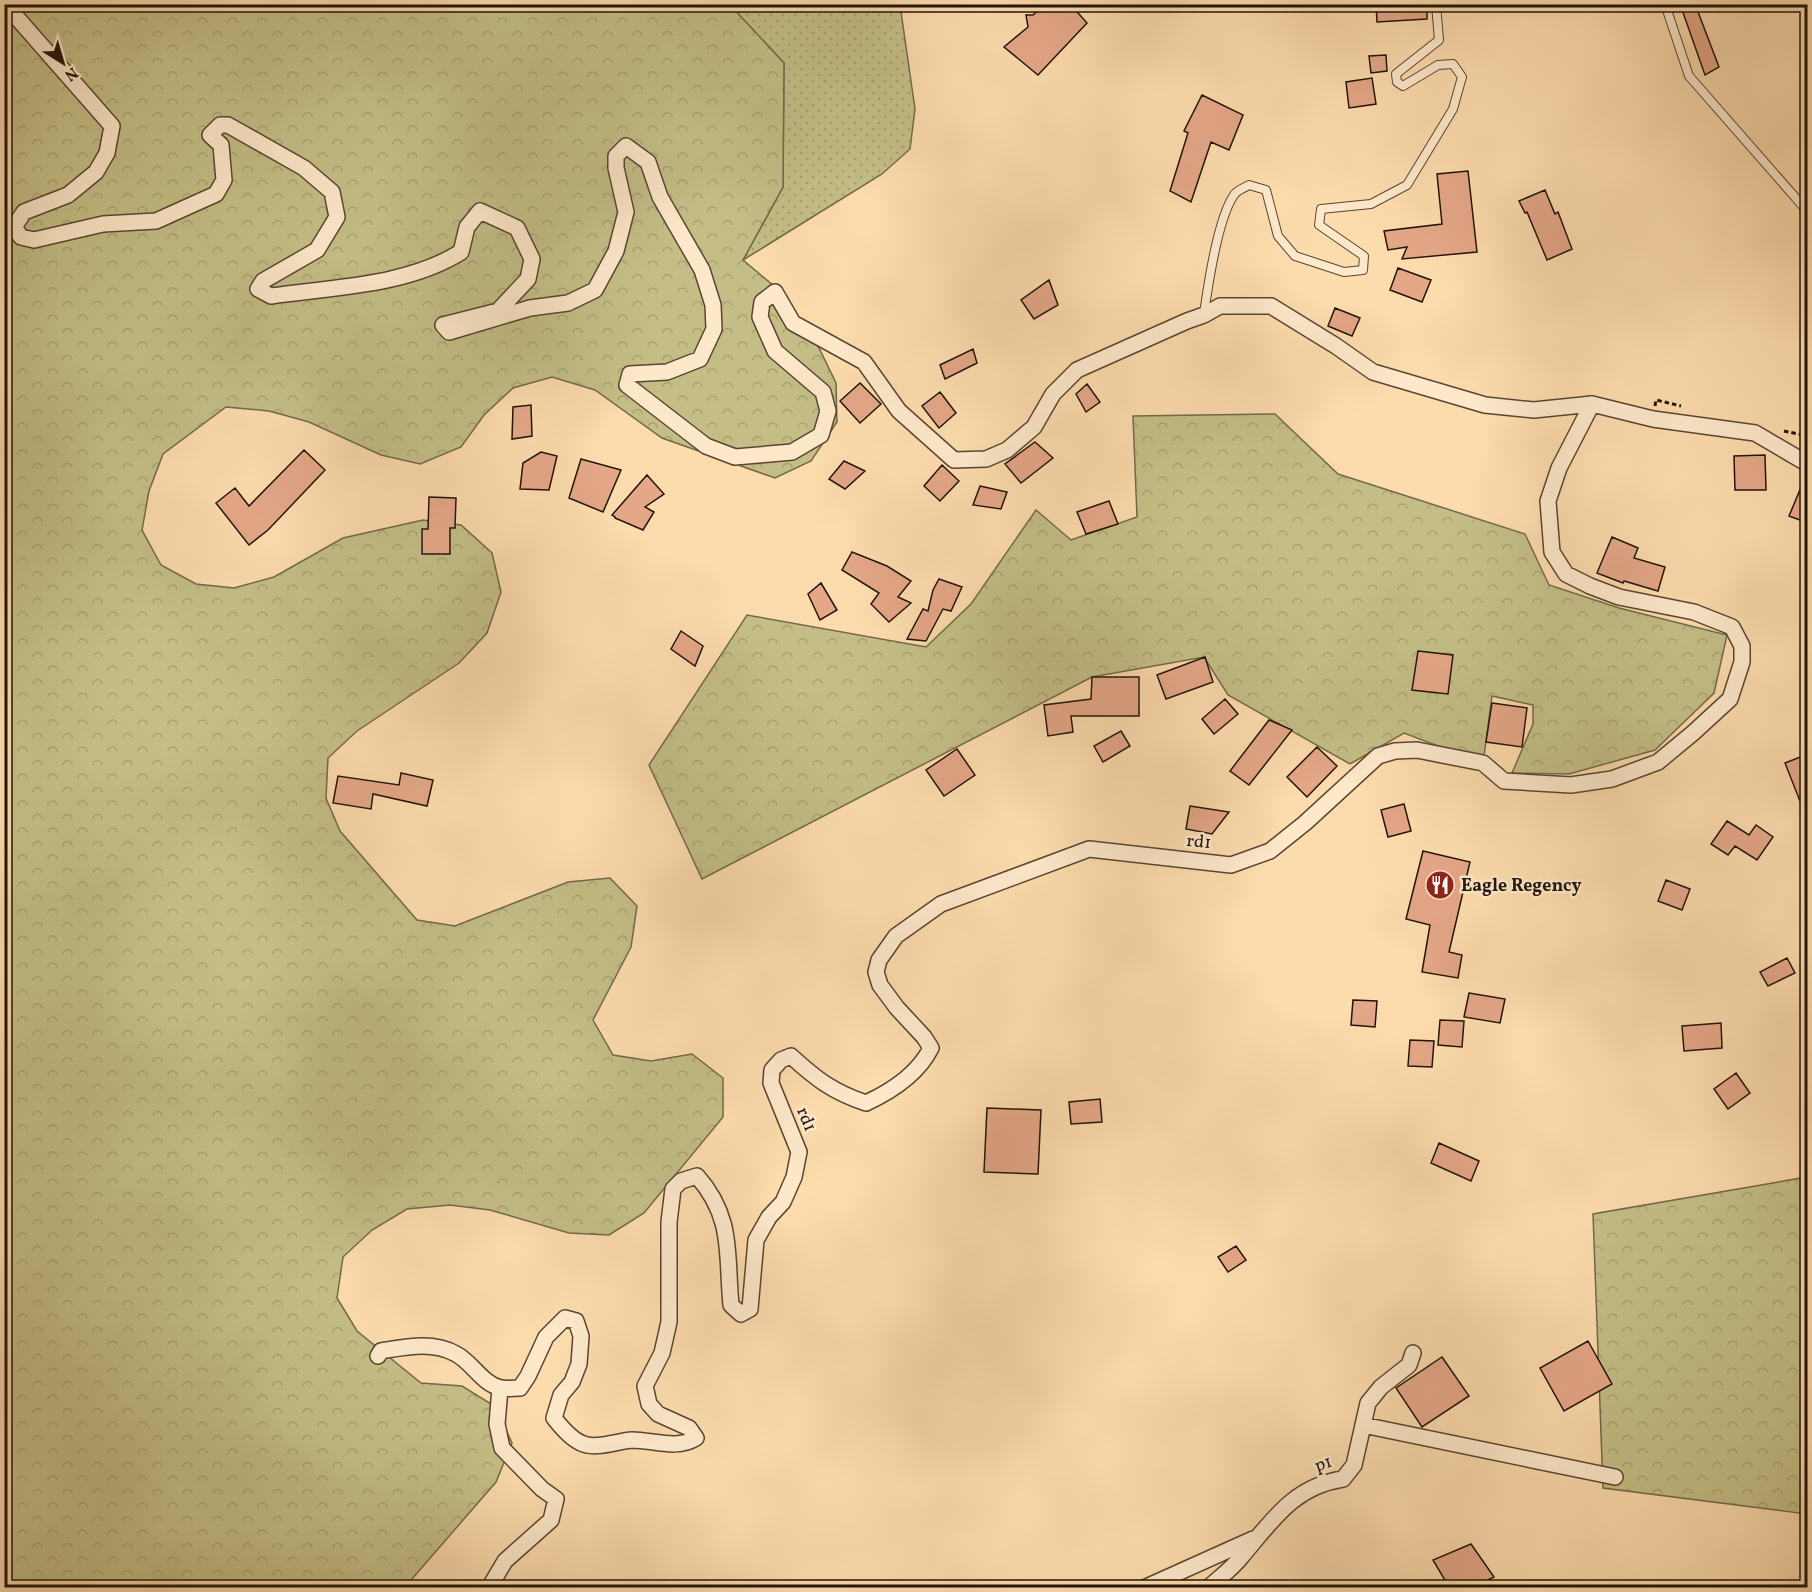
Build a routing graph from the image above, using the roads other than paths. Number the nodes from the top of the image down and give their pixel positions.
1 (5, 4) edge
2 (1436, 4) edge
3 (1665, 4) edge
4 (1808, 212) edge
5 (1204, 315) junction
6 (1592, 404) junction
7 (1808, 464) edge
8 (1413, 1353) dead end
9 (378, 1356) dead end
10 (500, 1388) junction
11 (1363, 1425) junction
12 (1615, 1477) dead end
13 (1256, 1538) junction
14 (489, 1587) edge
15 (1144, 1587) edge
16 (1208, 1587) edge

1 - 5 street
2 - 5 lane
3 - 4 lane
5 - 6 street
6 - 7 street
6 - 10 street, rd1
8 - 11 street, p1
9 - 10 street
10 - 14 street
11 - 12 street
11 - 13 street, p1
13 - 15 street
13 - 16 street, p1

